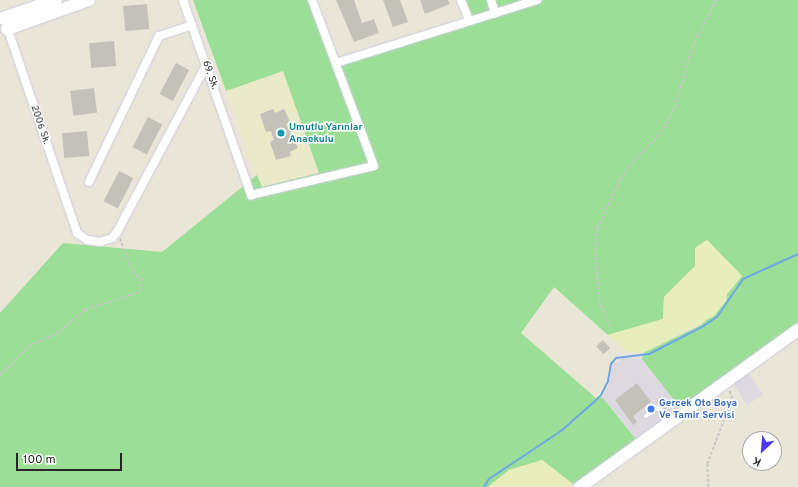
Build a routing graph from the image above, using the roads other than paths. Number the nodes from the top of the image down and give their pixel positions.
1 (56, 0) edge
2 (89, 0) edge
3 (183, 0) edge
4 (312, 0) edge
5 (461, 0) edge
6 (491, 0) edge
7 (537, 0) edge
8 (520, 2) edge
9 (494, 13) junction
10 (469, 20) junction
11 (5, 24) junction
12 (192, 25) junction
13 (336, 63) junction
14 (206, 65) junction
15 (89, 182) dead end
16 (798, 330) edge
17 (646, 416) dead end
18 (673, 422) junction
19 (580, 487) edge

1 - 11 street
2 - 11 street
3 - 12 street, 69. Sk.
4 - 13 street
5 - 10 street
6 - 9 street
7 - 8 street
8 - 9 street
9 - 10 street
10 - 13 street
11 - 14 street, 2006 Sk.
12 - 14 street, 69. Sk.
12 - 15 street
13 - 14 street, 69. Sk.
16 - 18 street
17 - 18 lane
18 - 19 street

